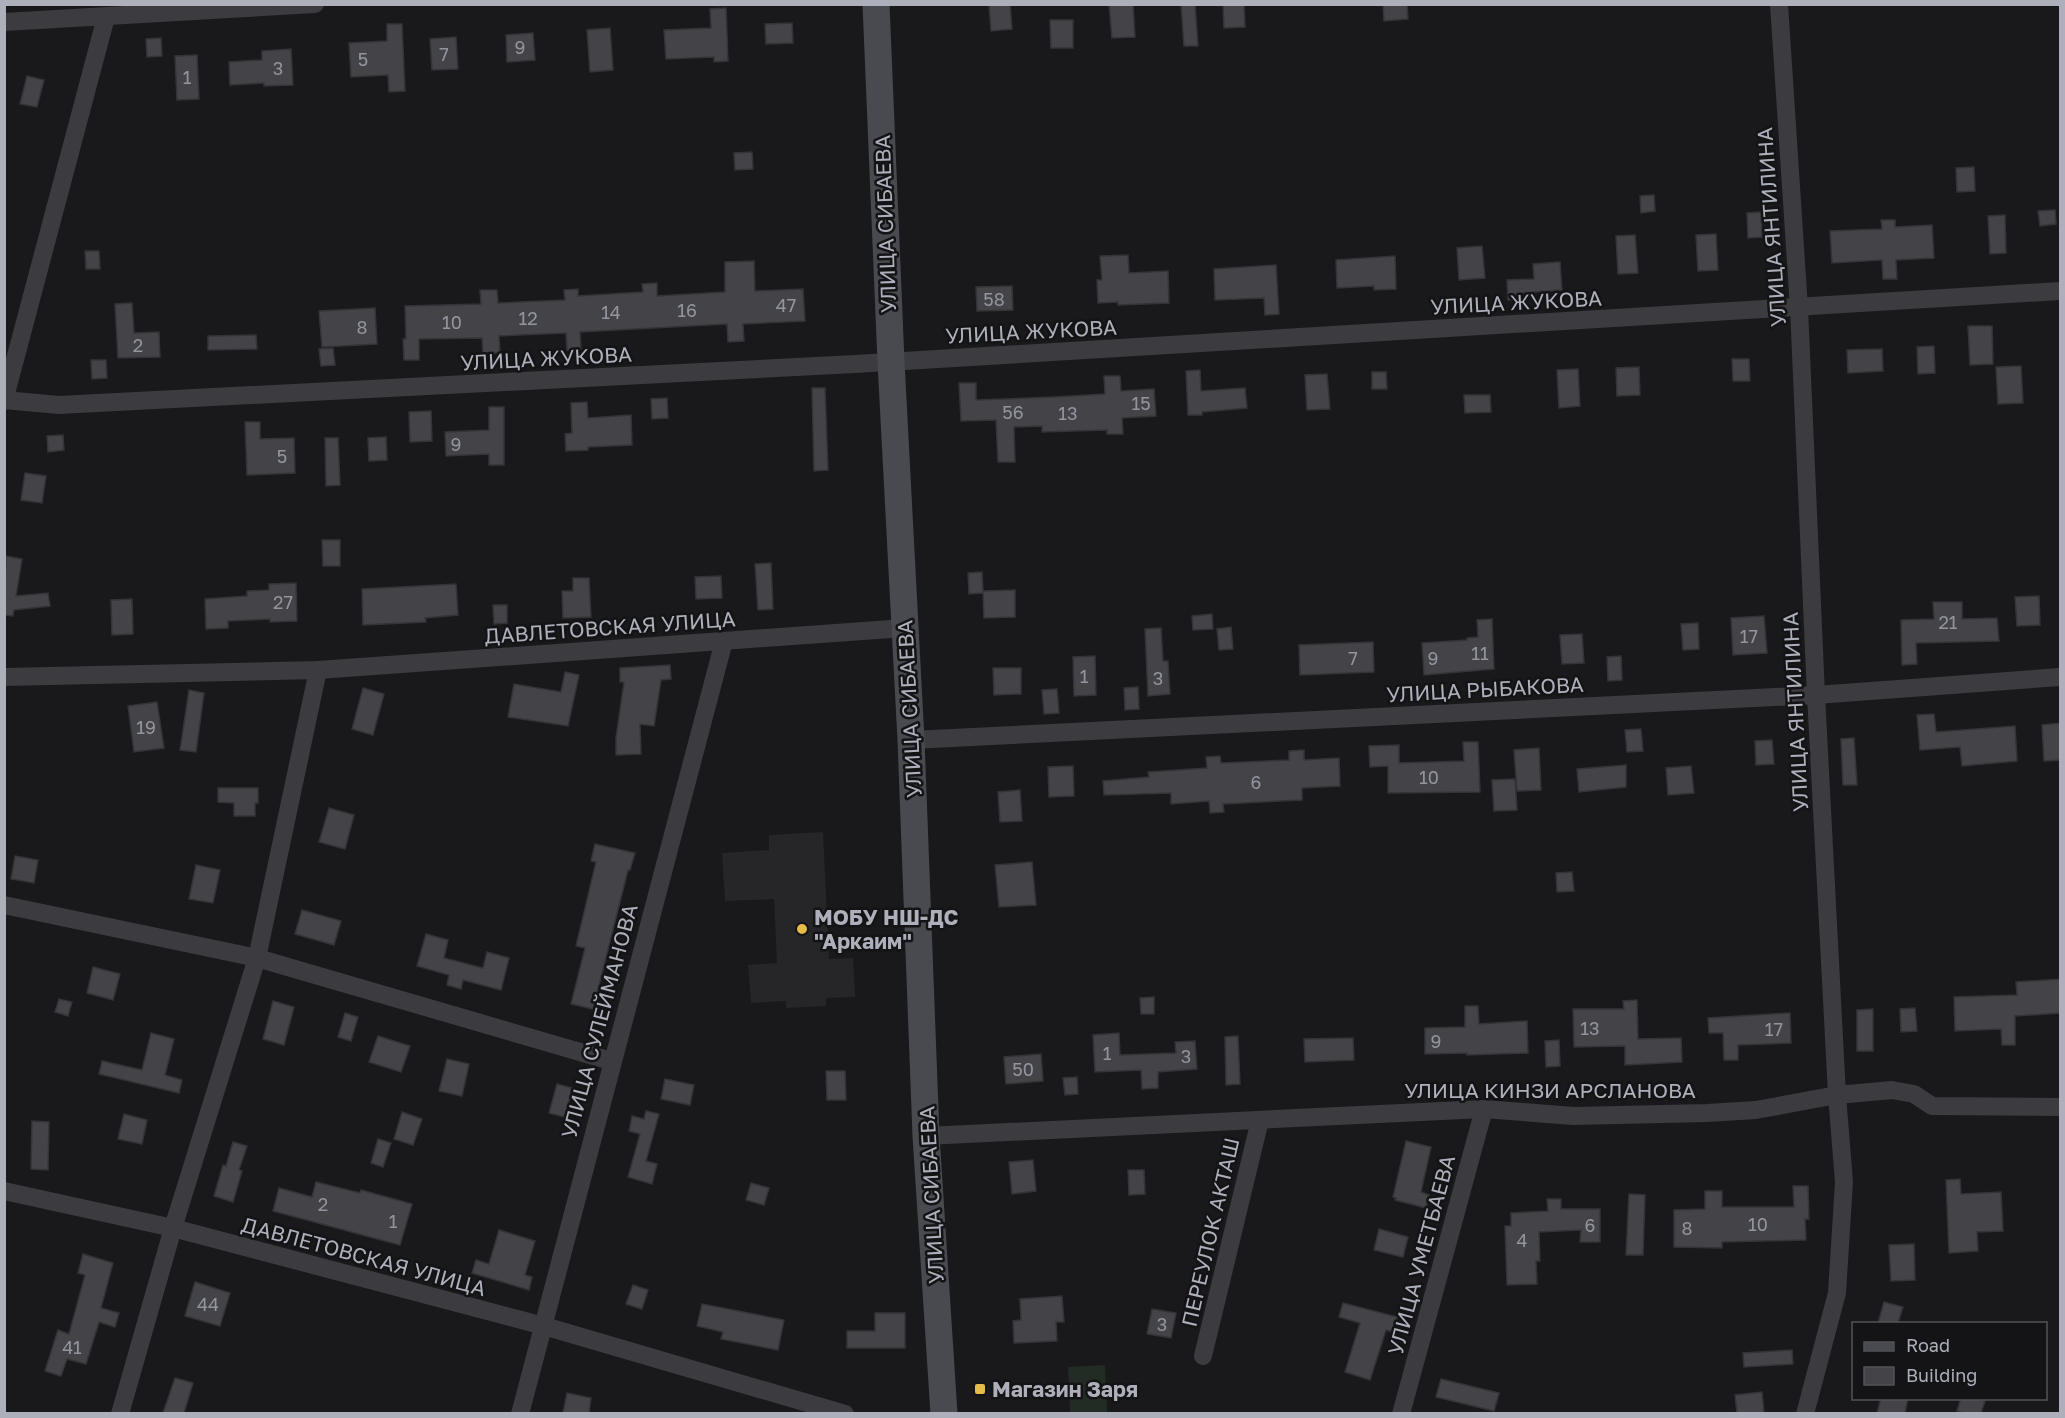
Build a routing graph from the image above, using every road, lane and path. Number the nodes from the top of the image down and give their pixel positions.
1 (315, 4) edge
2 (876, 4) edge
3 (1779, 4) edge
4 (106, 17) junction
5 (4, 22) edge
6 (2061, 291) edge
7 (1799, 308) junction
8 (891, 362) junction
9 (5, 400) edge
10 (905, 628) junction
11 (724, 641) junction
12 (318, 670) junction
13 (4, 677) edge
14 (2061, 677) edge
15 (1816, 695) junction
16 (911, 740) junction
17 (4, 905) edge
18 (257, 958) junction
19 (611, 1061) junction
20 (1837, 1095) junction
21 (2061, 1107) edge
22 (1484, 1109) junction
23 (1260, 1120) junction
24 (926, 1136) junction
25 (4, 1191) edge
26 (173, 1228) junction
27 (544, 1326) junction
28 (1203, 1356) dead end
29 (120, 1413) edge
30 (519, 1413) edge
31 (845, 1413) edge
32 (944, 1413) edge
33 (1401, 1413) edge
34 (1805, 1413) edge

1 - 4 street
2 - 8 main road, УЛИЦА СИБАЕВА
3 - 7 street, УЛИЦА ЯНТИЛИНА
4 - 5 street
4 - 9 street
6 - 7 street, УЛИЦА ЖУКОВА
7 - 8 street, УЛИЦА ЖУКОВА
7 - 15 street, УЛИЦА ЯНТИЛИНА
8 - 9 street, УЛИЦА ЖУКОВА
8 - 10 main road, УЛИЦА СИБАЕВА
10 - 11 street, ДАВЛЕТОВСКАЯ УЛИЦА
10 - 16 main road, УЛИЦА СИБАЕВА
11 - 12 street, ДАВЛЕТОВСКАЯ УЛИЦА
11 - 19 street, УЛИЦА СУЛЕЙМАНОВА
12 - 13 street, ДАВЛЕТОВСКАЯ УЛИЦА
12 - 18 street
14 - 15 street, УЛИЦА РЫБАКОВА
15 - 16 street, УЛИЦА РЫБАКОВА
15 - 20 street, УЛИЦА ЯНТИЛИНА
16 - 24 main road, УЛИЦА СИБАЕВА
17 - 18 street
18 - 19 street
18 - 26 street
19 - 27 street, УЛИЦА СУЛЕЙМАНОВА
20 - 21 street, УЛИЦА КИНЗИ АРСЛАНОВА
20 - 22 street, УЛИЦА КИНЗИ АРСЛАНОВА
20 - 34 street, УЛИЦА ЯНТИЛИНА
22 - 23 street, УЛИЦА КИНЗИ АРСЛАНОВА
22 - 33 street, УЛИЦА УМЕТБАЕВА
23 - 24 street, УЛИЦА КИНЗИ АРСЛАНОВА
23 - 28 street, ПЕРЕУЛОК АКТАШ
24 - 32 main road, УЛИЦА СИБАЕВА
25 - 26 street, ДАВЛЕТОВСКАЯ УЛИЦА
26 - 27 street, ДАВЛЕТОВСКАЯ УЛИЦА
26 - 29 street
27 - 30 street, УЛИЦА СУЛЕЙМАНОВА
27 - 31 street, ДАВЛЕТОВСКАЯ УЛИЦА

